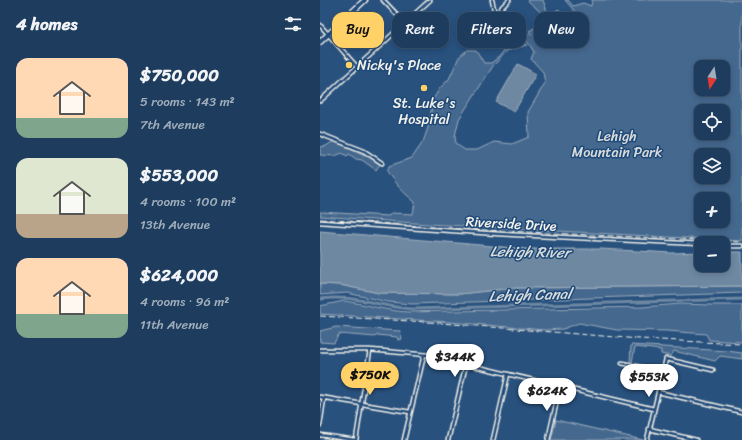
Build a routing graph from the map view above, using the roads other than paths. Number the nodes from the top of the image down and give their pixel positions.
1 (365, 0) edge
2 (383, 0) edge
3 (430, 0) edge
4 (492, 0) edge
5 (509, 0) edge
6 (394, 12) edge
7 (417, 12) edge
8 (495, 12) edge
9 (502, 12) edge
10 (320, 25) edge
11 (328, 34) junction
12 (392, 35) edge
13 (320, 42) edge
14 (357, 67) junction
15 (320, 101) edge
16 (320, 134) edge
17 (382, 163) dead end
18 (320, 222) edge
19 (694, 244) edge
20 (730, 246) edge
21 (742, 246) edge
22 (320, 350) edge
23 (370, 350) junction
24 (424, 355) junction
25 (622, 363) dead end
26 (466, 364) junction
27 (713, 370) dead end
28 (663, 372) junction
29 (508, 374) junction
30 (560, 387) junction
31 (658, 392) junction
32 (320, 397) edge
33 (324, 398) junction
34 (362, 404) junction
35 (654, 409) junction
36 (410, 412) junction
37 (742, 412) edge
38 (320, 425) edge
39 (649, 430) junction
40 (320, 434) edge
41 (356, 440) edge
42 (404, 440) edge
43 (448, 440) edge
44 (493, 440) edge
45 (548, 440) edge
46 (647, 440) edge
47 (696, 440) edge

1 - 11 main road
2 - 6 street
3 - 7 street
4 - 8 street
5 - 9 street
10 - 11 street
11 - 13 main road
11 - 14 street
12 - 14 street
14 - 15 street
16 - 17 street
18 - 19 street, Riverside Drive
20 - 21 street
22 - 23 street
23 - 24 street
23 - 34 street
24 - 26 street
24 - 36 street
25 - 28 street
26 - 29 street
26 - 43 street
27 - 28 street
28 - 31 street
29 - 30 street
29 - 44 street
30 - 35 street
30 - 45 street
31 - 35 street
31 - 37 street
32 - 33 street
33 - 34 street
33 - 38 street
34 - 36 street
34 - 41 street
35 - 39 street
36 - 42 street
39 - 46 street
39 - 47 street
40 - 41 street

